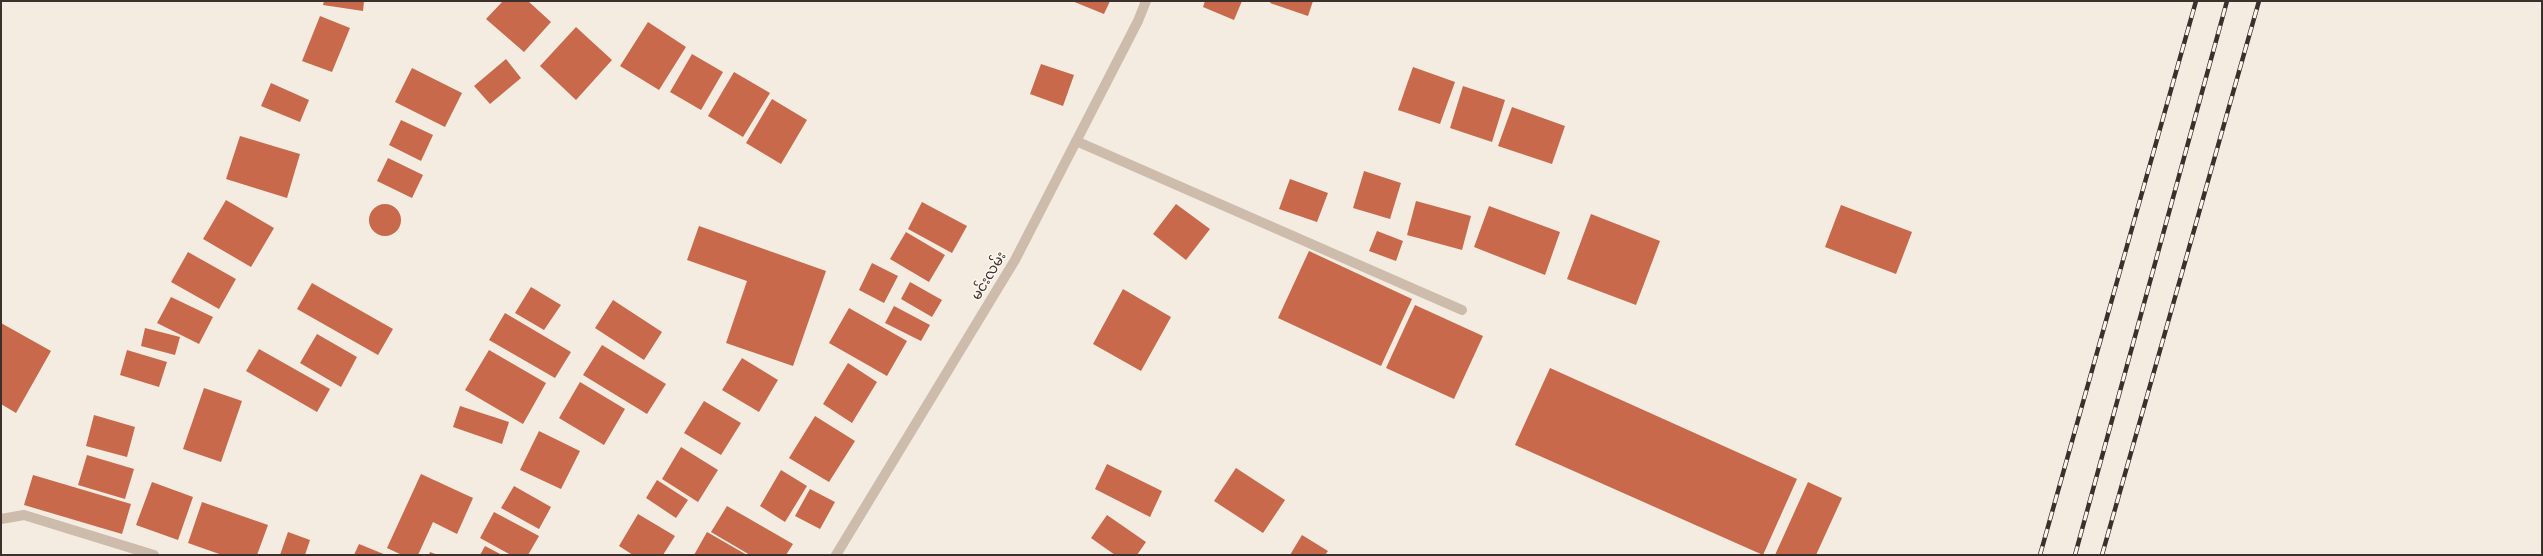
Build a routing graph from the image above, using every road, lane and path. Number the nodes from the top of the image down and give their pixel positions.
1 (1146, 1) edge
2 (1076, 141) junction
3 (1462, 310) dead end
4 (1, 519) edge
5 (154, 555) edge
6 (836, 555) edge

1 - 2 street, မင်းလမ်း
2 - 3 street
2 - 6 street, မင်းလမ်း
4 - 5 street

